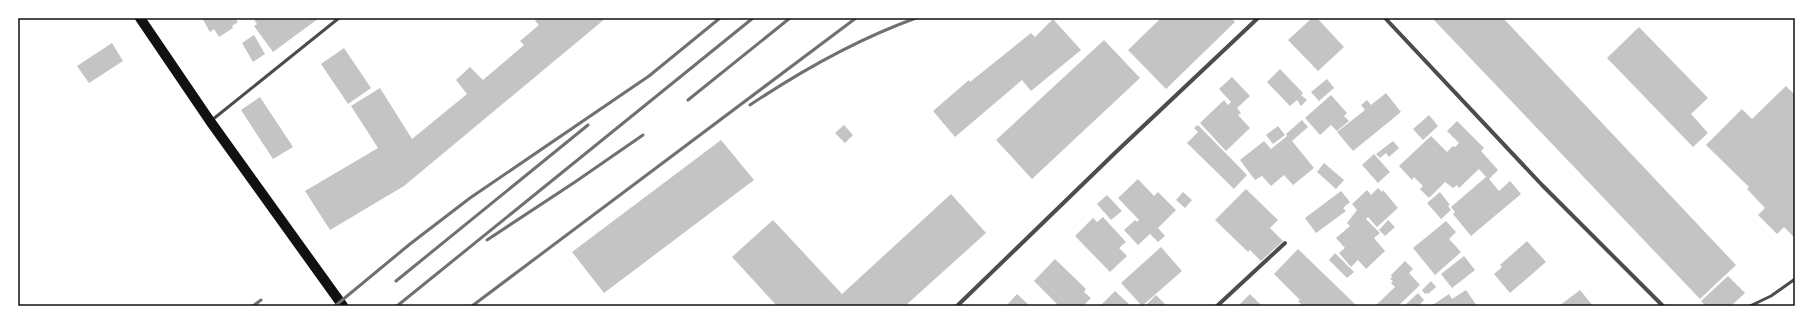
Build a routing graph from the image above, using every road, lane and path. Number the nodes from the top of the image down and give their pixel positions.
1 (140, 18) edge
2 (338, 18) edge
3 (1258, 18) edge
4 (1385, 18) edge
5 (210, 121) junction
6 (1285, 243) dead end
7 (1795, 278) edge
8 (343, 306) edge
9 (957, 306) edge
10 (1217, 306) edge
11 (1663, 306) edge
12 (1750, 306) edge

1 - 5 main road
2 - 5 lane
3 - 9 street
4 - 11 street
5 - 8 main road
6 - 10 street
7 - 12 lane

